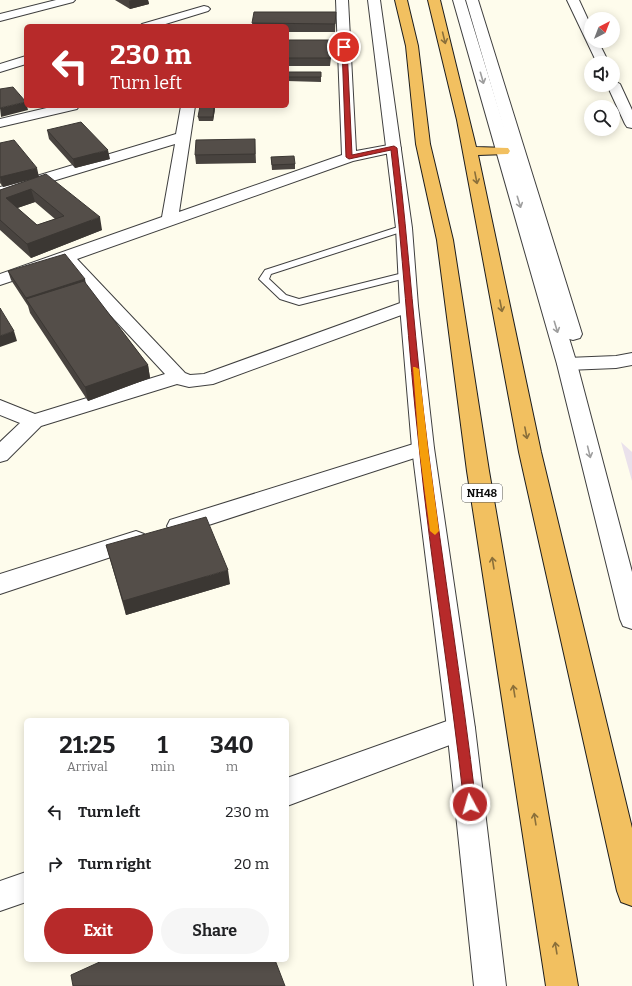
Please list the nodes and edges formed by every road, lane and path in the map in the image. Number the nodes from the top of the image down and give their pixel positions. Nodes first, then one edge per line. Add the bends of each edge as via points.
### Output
1 (69, 0) edge
2 (342, 0) edge
3 (374, 0) edge
4 (401, 0) edge
5 (434, 0) edge
6 (459, 0) edge
7 (472, 0) edge
8 (573, 0) edge
9 (204, 10) edge
10 (0, 18) edge
11 (584, 23) edge
12 (153, 24) edge
13 (24, 61) edge
14 (0, 68) edge
15 (617, 92) edge
16 (64, 108) edge
17 (188, 108) edge
18 (0, 123) edge
19 (632, 124) edge
20 (184, 137) junction
21 (394, 148) junction
22 (470, 151) junction
23 (504, 151) junction
24 (349, 157) junction
25 (0, 192) edge
26 (170, 219) junction
27 (404, 228) junction
28 (65, 256) junction
29 (407, 275) junction
30 (0, 280) edge
31 (409, 306) junction
32 (573, 334) dead end
33 (632, 358) edge
34 (567, 364) junction
35 (178, 377) junction
36 (0, 406) edge
37 (34, 421) junction
38 (423, 448) junction
39 (0, 455) edge
40 (0, 584) edge
41 (632, 619) edge
42 (461, 728) junction
43 (289, 791) edge
44 (24, 888) edge
45 (632, 891) edge
46 (0, 896) edge
47 (490, 986) edge
48 (562, 986) edge

1 - 10 street
2 - 24 street
3 - 21 street
48 -> 4 highway, NH48 via 478,471 445,240 423,144 412,46
5 -> 22 highway
6 -> 23 street
7 - 32 street
8 - 11 street
9 - 12 street
13 - 14 street
15 - 19 street
16 - 18 street
17 - 20 street
20 - 25 street
20 - 26 street
21 - 24 street
21 - 27 street
22 - 23 highway
22 -> 45 highway via 530,452
23 -> 34 street
24 - 26 street
26 - 28 street
27 - 29 street
27 - 29 lane via 268,272 264,279 281,298 299,302
28 - 30 street
28 - 35 street
29 - 31 street
31 - 35 street via 206,380 188,381
31 - 38 street
33 - 34 street via 616,362
34 -> 41 street
35 - 37 street
36 - 37 street
37 - 39 street
38 - 40 street
38 - 42 street
42 - 43 street
42 - 47 street
44 - 46 street

